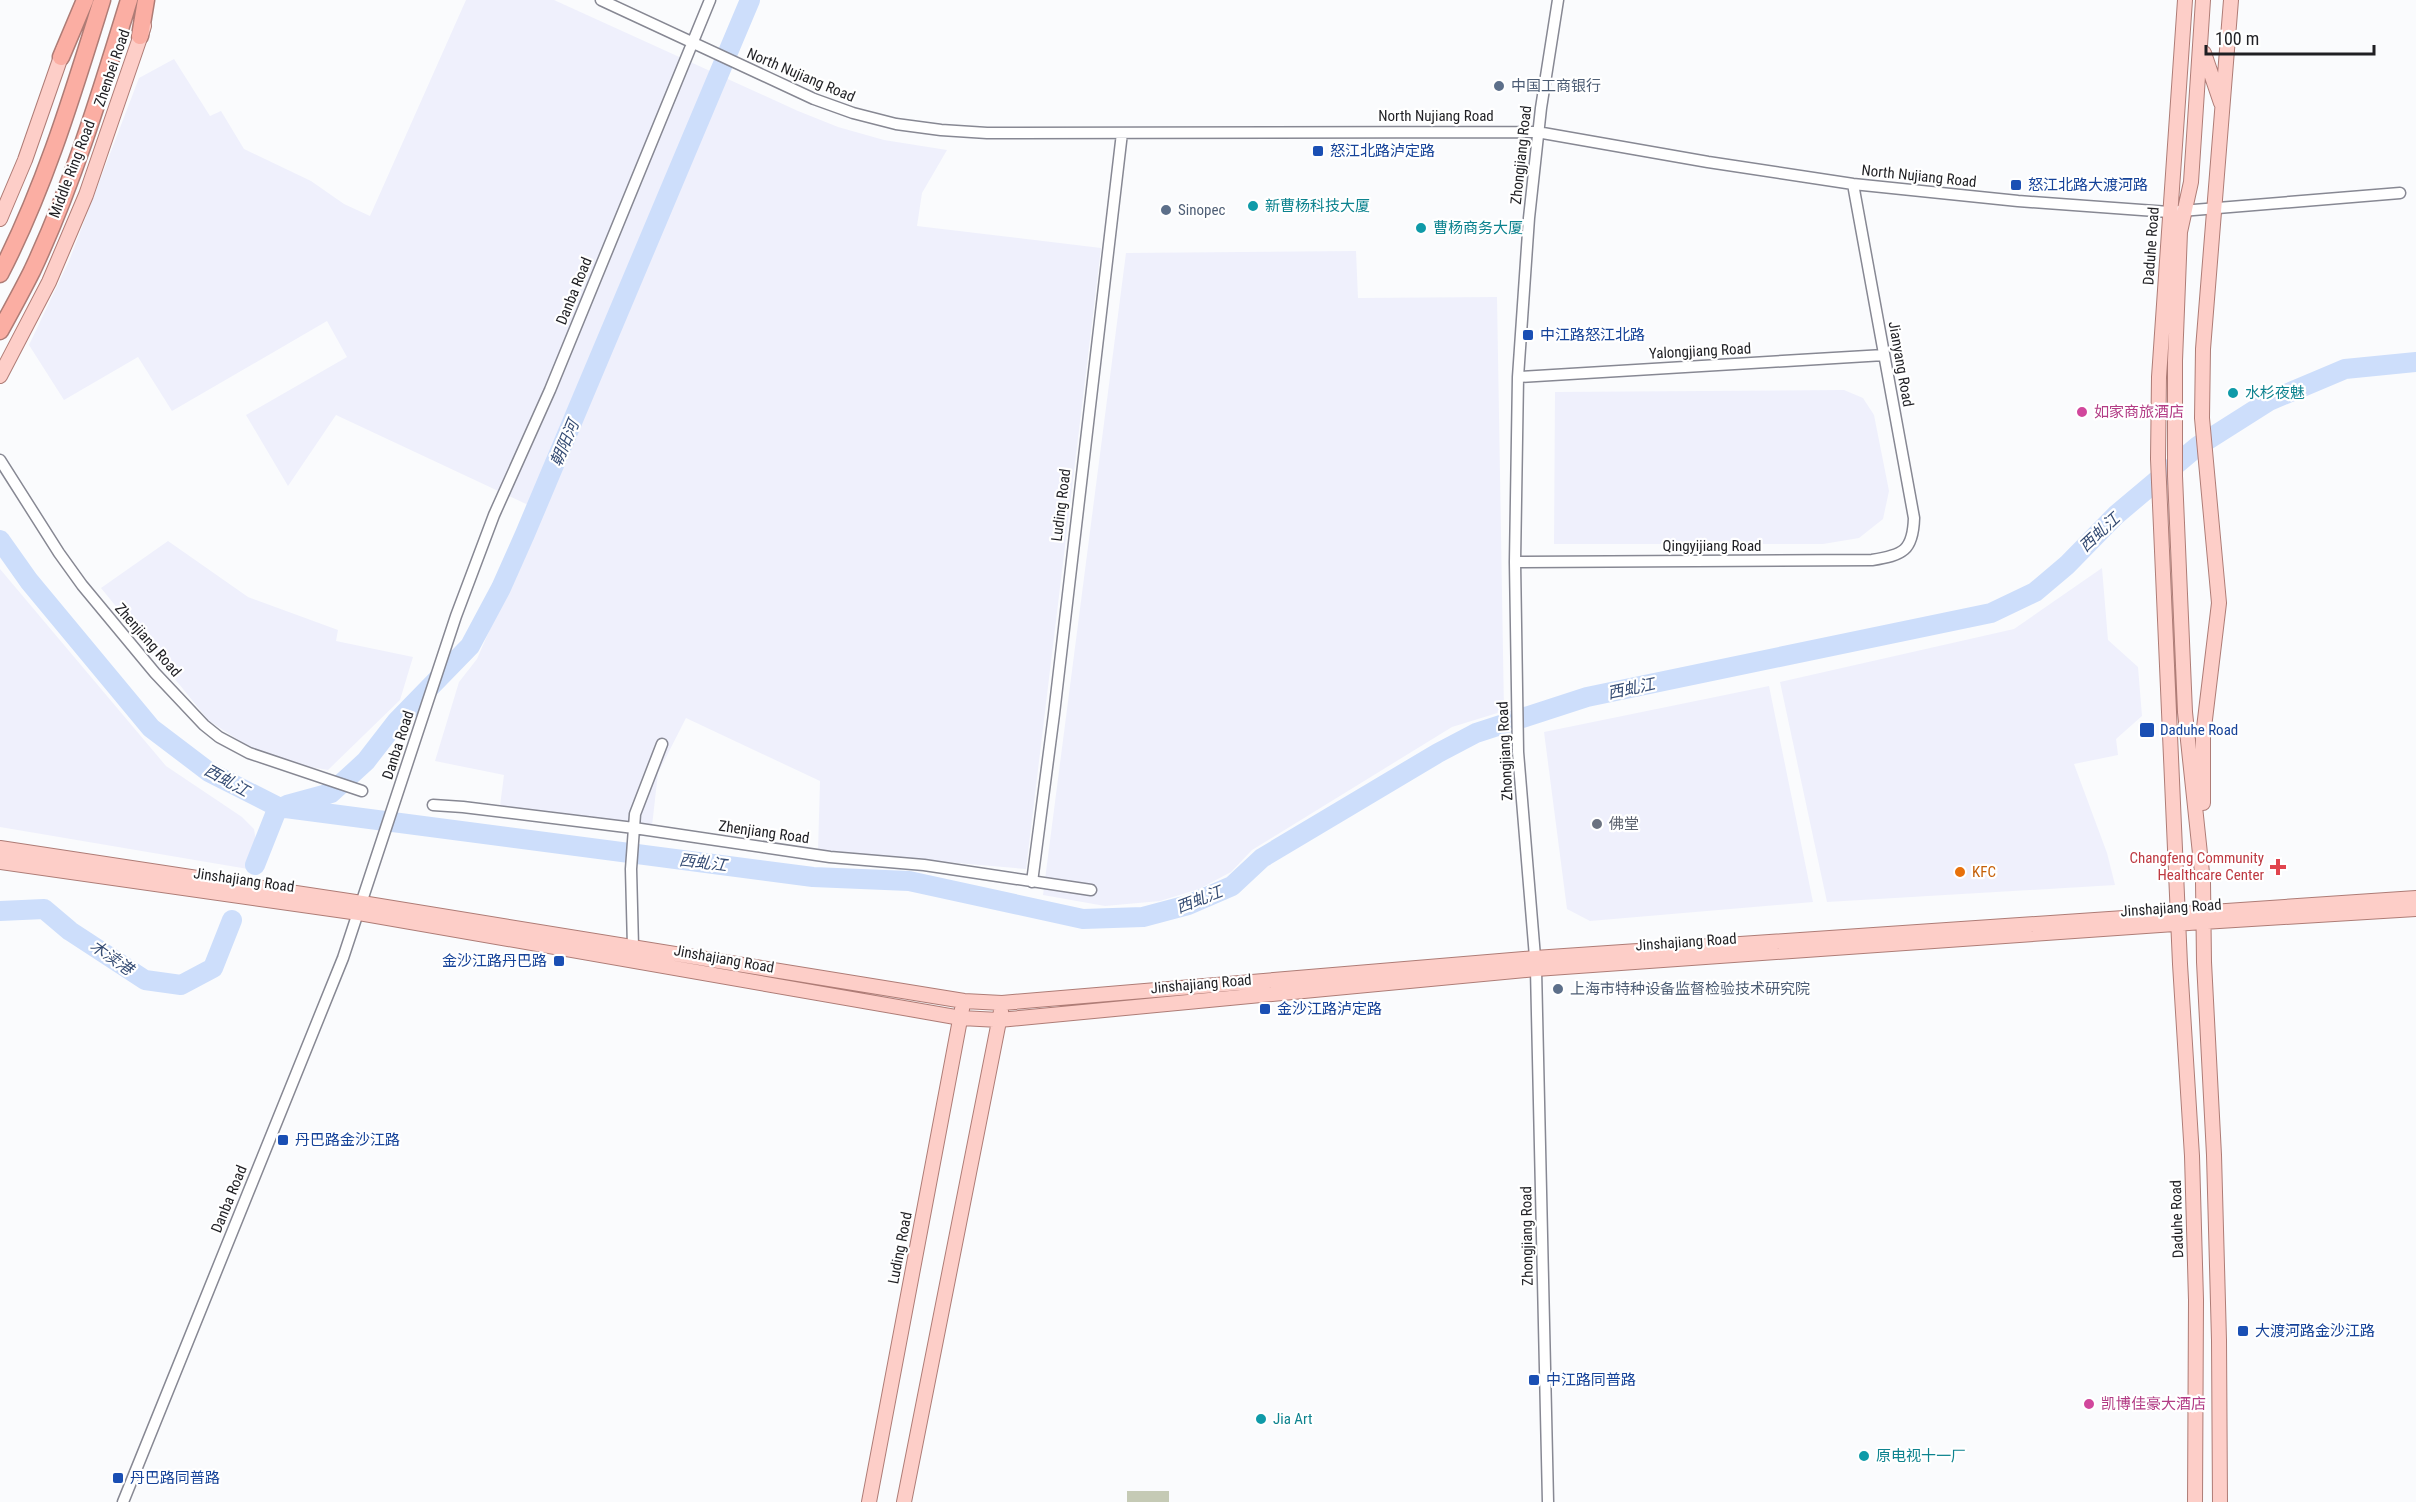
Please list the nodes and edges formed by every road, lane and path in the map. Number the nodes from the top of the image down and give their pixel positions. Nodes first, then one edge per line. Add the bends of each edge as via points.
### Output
1 (78, 0) edge
2 (85, 0) edge
3 (102, 0) edge
4 (129, 0) edge
5 (146, 0) edge
6 (153, 0) edge
7 (601, 0) edge
8 (710, 0) edge
9 (1558, 0) edge
10 (2185, 0) edge
11 (2204, 0) edge
12 (2231, 0) edge
13 (140, 36) junction
14 (693, 42) junction
15 (2201, 45) junction
16 (61, 57) junction
17 (2222, 108) junction
18 (1122, 132) junction
19 (1538, 132) junction
20 (1853, 184) junction
21 (2400, 194) dead end
22 (2214, 210) junction
23 (2184, 211) junction
24 (2169, 212) junction
25 (0, 219) edge
26 (0, 274) edge
27 (0, 331) edge
28 (1884, 355) junction
29 (0, 376) edge
30 (1518, 376) junction
31 (0, 460) edge
32 (1907, 549) joint
33 (1515, 562) junction
34 (662, 744) dead end
35 (362, 791) dead end
36 (433, 805) dead end
37 (2198, 825) junction
38 (634, 831) junction
39 (0, 848) edge
40 (0, 862) edge
41 (1032, 882) junction
42 (1091, 890) dead end
43 (2416, 898) edge
44 (360, 908) junction
45 (2416, 909) edge
46 (2203, 916) junction
47 (2178, 918) junction
48 (633, 947) junction
49 (1535, 964) junction
50 (964, 1001) junction
51 (1002, 1003) junction
52 (961, 1018) junction
53 (999, 1020) junction
54 (123, 1502) edge
55 (869, 1502) edge
56 (904, 1502) edge
57 (1548, 1502) edge
58 (2195, 1502) edge
59 (2220, 1502) edge

1 - 16 main road
2 - 16 highway
3 - 26 highway, Middle Ring Road via 45,173
4 - 27 highway, Middle Ring Road via 67,186 32,270
5 - 13 highway
6 - 13 main road, Zhenbei Road
7 - 14 street, North Nujiang Road
8 - 14 street, Danba Road
9 - 19 street, Zhongjiang Road
10 - 24 main road, Daduhe Road
11 - 15 main road, Daduhe Road
12 - 17 main road, Daduhe Road
13 - 29 main road, Zhenbei Road via 81,206 49,282
14 - 18 street, North Nujiang Road via 814,99 896,124 987,133
14 - 44 street, Danba Road via 550,390 494,515 456,616
15 - 17 main road
15 - 23 main road, Daduhe Road via 2190,182
16 - 25 main road
17 - 22 main road, Daduhe Road
18 - 19 street, North Nujiang Road
18 - 41 street, Luding Road
19 - 20 street, North Nujiang Road
19 - 30 street, Zhongjiang Road
20 - 24 street, North Nujiang Road
20 - 28 street, Jianyang Road
21 - 22 street, North Nujiang Road
22 - 23 street, North Nujiang Road
22 - 37 main road, Daduhe Road via 2202,418 2219,603 2204,725 2203,803
23 - 24 street, North Nujiang Road
23 - 37 main road, Daduhe Road via 2175,361 2175,476 2185,712
24 - 47 main road, Daduhe Road via 2159,377 2158,491
28 - 30 street, Yalongjiang Road
28 - 32 street, Jianyang Road via 1914,518 1914,535
30 - 33 street, Zhongjiang Road
31 - 35 street, Zhenjiang Road via 82,585 204,725 249,753
32 - 33 street, Qingyijiang Road via 1893,557 1872,560
33 - 49 street, Zhongjiang Road via 1518,752
34 - 38 street via 634,814
36 - 38 street, Zhenjiang Road
37 - 46 main road, Daduhe Road
38 - 41 street, Zhenjiang Road via 830,857 924,865
38 - 48 street
39 - 44 main road, Jinshajiang Road
40 - 44 main road, Jinshajiang Road
41 - 42 street, Zhenjiang Road
43 - 46 main road, Jinshajiang Road
44 - 48 main road, Jinshajiang Road
44 - 52 main road, Jinshajiang Road
44 - 54 street, Danba Road via 331,989
45 - 46 main road, Jinshajiang Road
46 - 47 main road, Jinshajiang Road
46 - 59 main road, Daduhe Road via 2214,1155
47 - 49 main road, Jinshajiang Road
47 - 58 main road, Daduhe Road via 2193,1180
48 - 50 main road, Jinshajiang Road
49 - 51 main road, Jinshajiang Road
49 - 53 main road, Jinshajiang Road
49 - 57 street, Zhongjiang Road
50 - 51 main road, Jinshajiang Road
50 - 52 main road, Luding Road
51 - 53 main road
52 - 53 main road, Jinshajiang Road
52 - 55 main road, Luding Road
53 - 56 main road

